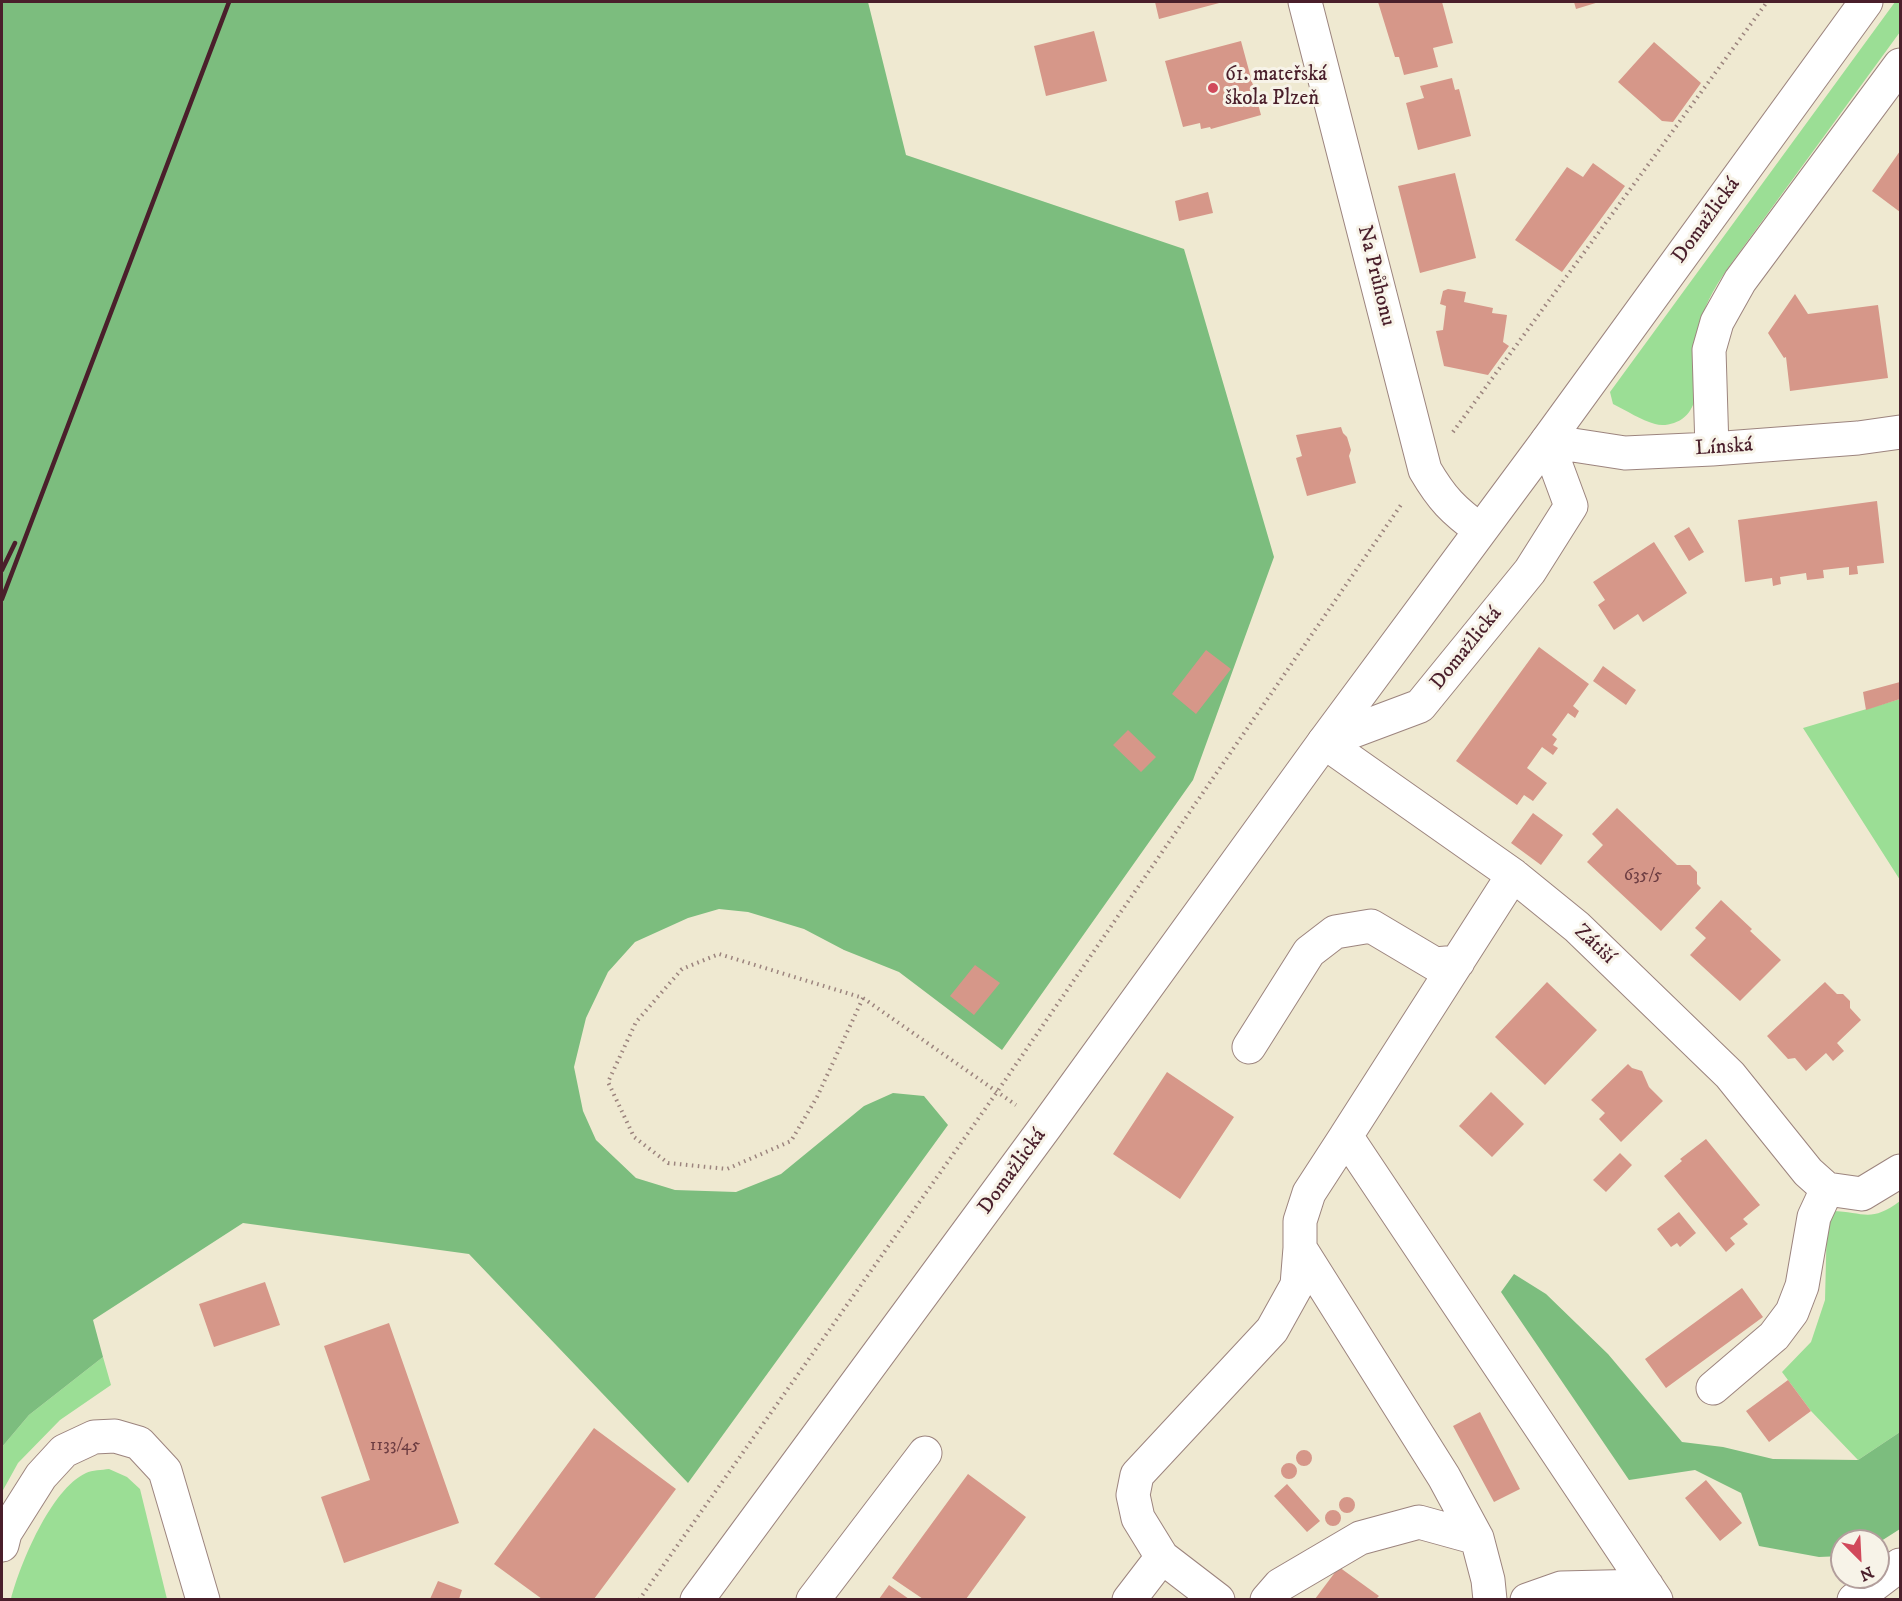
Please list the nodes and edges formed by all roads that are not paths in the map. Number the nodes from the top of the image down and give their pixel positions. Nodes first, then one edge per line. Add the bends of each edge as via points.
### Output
1 (1305, 2) edge
2 (1866, 2) edge
3 (1900, 65) edge
4 (1900, 432) edge
5 (1547, 441) junction
6 (1712, 449) junction
7 (1480, 530) junction
8 (1324, 742) junction
9 (1513, 875) junction
10 (1458, 962) junction
11 (1249, 1047) dead end
12 (1346, 1136) junction
13 (1900, 1171) edge
14 (1827, 1190) junction
15 (1300, 1248) junction
16 (1713, 1388) dead end
17 (925, 1453) dead end
18 (1477, 1538) junction
19 (2, 1545) edge
20 (1162, 1557) junction
21 (1900, 1566) edge
22 (1647, 1595) edge
23 (203, 1599) edge
24 (697, 1599) edge
25 (813, 1599) edge
26 (1129, 1599) edge
27 (1218, 1599) edge
28 (1268, 1599) edge
29 (1490, 1599) edge
30 (1527, 1599) edge
31 (1854, 1599) edge

1 - 7 street, Na Průhonu via 1425,470 1455,512
2 - 5 street, Domažlická
3 - 6 street via 1740,281 1717,322 1709,350
4 - 6 street, Línská
5 - 6 street, Línská via 1625,453
5 - 7 street, Domažlická
5 - 8 street, Domažlická via 1571,506 1530,571 1420,706
7 - 8 street, Domažlická
8 - 9 street, Zátiší
8 - 24 street, Domažlická via 1047,1126
9 - 10 street
9 - 14 street, Zátiší via 1577,927 1730,1075
10 - 11 street via 1435,964 1371,926 1335,932 1310,952
10 - 12 street
12 - 15 street via 1309,1193 1300,1221
12 - 22 street
13 - 14 street via 1862,1194
14 - 16 street via 1814,1217 1802,1286 1792,1312 1774,1336
15 - 18 street via 1444,1477
15 - 20 street via 1297,1285 1272,1330 1137,1475 1133,1495 1138,1518
17 - 25 street
18 - 28 street via 1419,1522 1360,1538 1280,1585
18 - 29 street
19 - 23 street via 4,1533 41,1476 64,1451 94,1437 115,1436 139,1443 165,1471
20 - 26 street
20 - 27 street
21 - 31 street
22 - 30 street via 1561,1588

